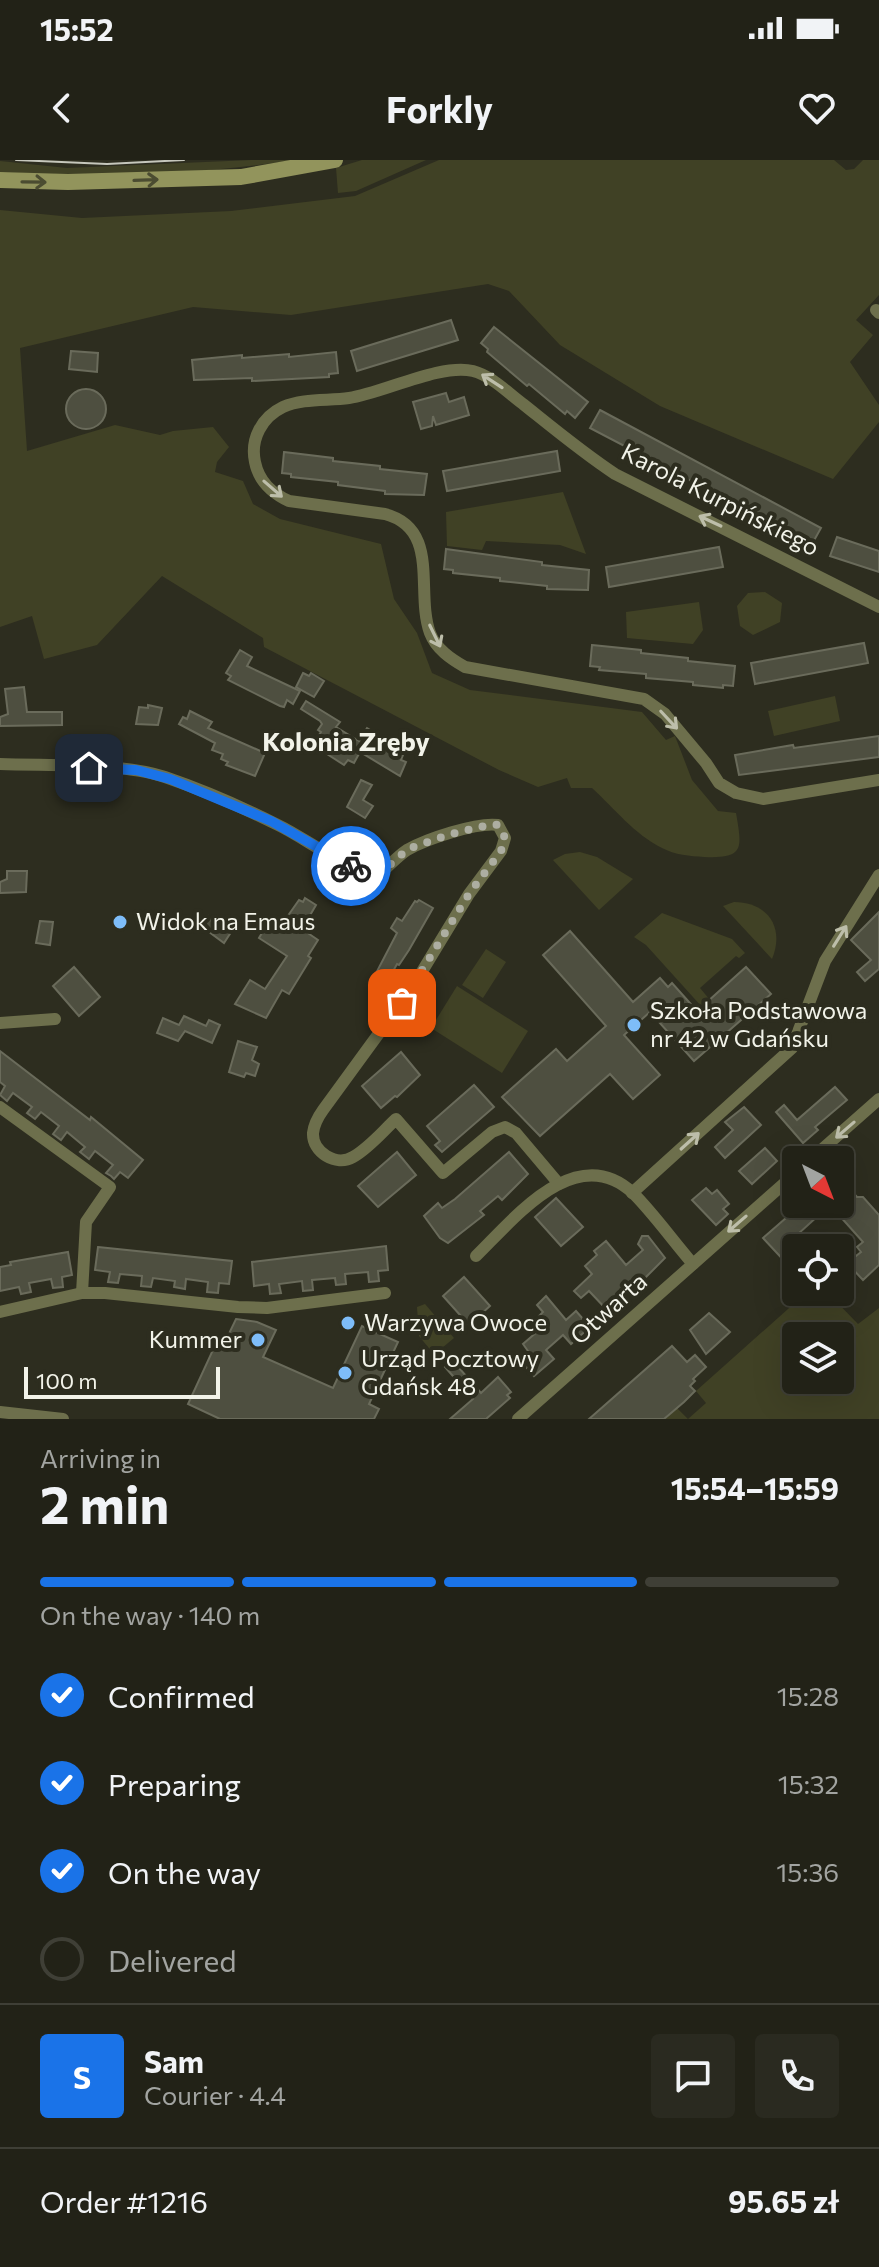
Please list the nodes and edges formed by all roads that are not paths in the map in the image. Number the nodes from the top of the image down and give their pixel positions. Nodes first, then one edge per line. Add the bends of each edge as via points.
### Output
1 (335, 160) edge
2 (0, 180) edge
3 (879, 607) edge
4 (0, 764) edge
5 (879, 780) edge
6 (879, 875) edge
7 (55, 1019) dead end
8 (0, 1023) edge
9 (879, 1099) edge
10 (0, 1107) edge
11 (826, 1146) edge
12 (559, 1184) junction
13 (782, 1185) edge
14 (632, 1193) junction
15 (476, 1256) dead end
16 (693, 1264) junction
17 (82, 1293) junction
18 (385, 1293) dead end
19 (0, 1312) edge
20 (0, 1412) edge
21 (63, 1419) edge
22 (518, 1419) edge

2 -> 1 main road via 241,177
3 -> 5 street, Karola Kurpińskiego via 615,474 471,370 435,374 365,395 282,407 255,437 255,466 275,494 289,501 385,514 412,528 419,542 430,632 450,658 465,667 644,699 665,714 719,783 747,797 763,799
4 - 12 street via 160,776 271,821 367,871 383,871 408,849 426,842 498,825 505,838 501,851 391,1019 323,1110 313,1138 324,1155 352,1159 396,1119 443,1173 505,1127
14 -> 6 street via 792,1048 825,961
7 - 8 street
9 -> 11 street
10 - 17 street via 110,1187 86,1222
12 - 14 street via 597,1175
12 - 15 street
13 -> 16 street, Otwarta
14 - 16 street
16 - 22 street, Otwarta
17 - 18 street via 267,1308
17 - 19 street
20 - 21 street

